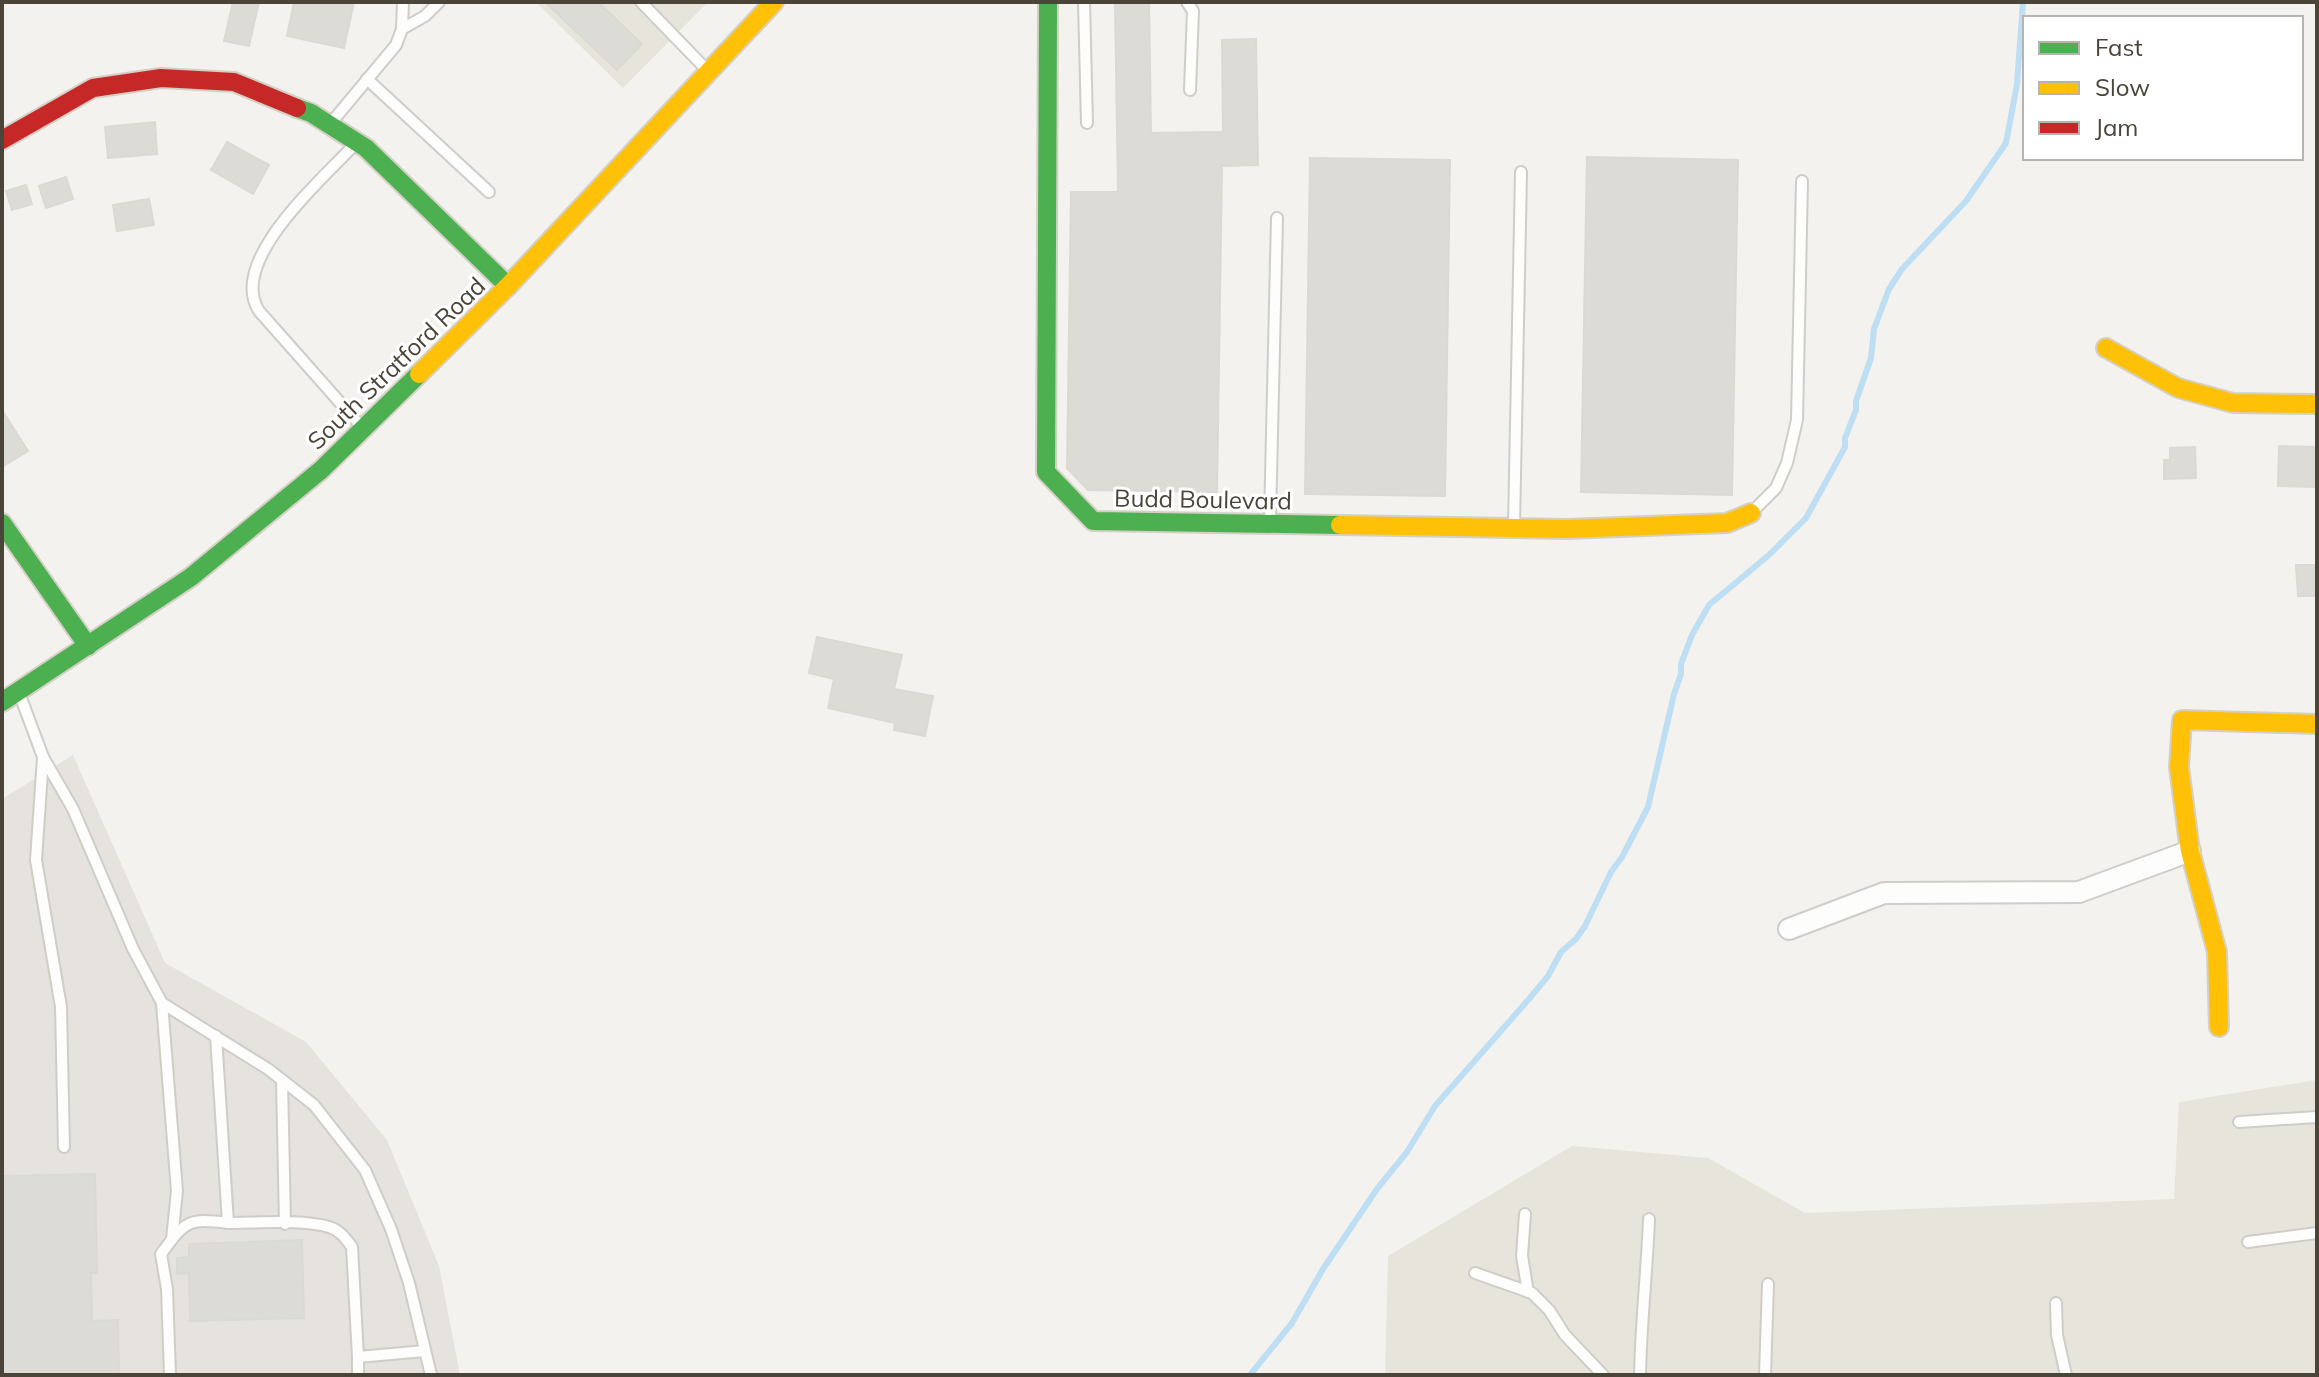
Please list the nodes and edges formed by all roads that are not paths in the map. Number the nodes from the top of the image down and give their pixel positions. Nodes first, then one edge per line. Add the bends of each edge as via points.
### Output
1 (403, 2) edge
2 (439, 2) edge
3 (641, 2) edge
4 (774, 2) edge
5 (1048, 2) edge
6 (1084, 2) edge
7 (1187, 2) edge
8 (402, 29) junction
9 (709, 72) junction
10 (367, 79) junction
11 (1190, 90) dead end
12 (1087, 123) dead end
13 (330, 125) junction
14 (2, 140) edge
15 (357, 142) junction
16 (1521, 172) dead end
17 (1802, 181) dead end
18 (489, 192) dead end
19 (1277, 218) dead end
20 (508, 286) junction
21 (2106, 348) dead end
22 (2317, 404) edge
23 (363, 428) junction
24 (1751, 513) joint
25 (2, 523) edge
26 (1270, 524) junction
27 (1514, 528) junction
28 (88, 646) junction
29 (19, 692) junction
30 (2, 702) edge
31 (2317, 724) edge
32 (43, 757) junction
33 (2190, 851) junction
34 (1789, 929) dead end
35 (162, 1003) junction
36 (2219, 1027) dead end
37 (216, 1036) junction
38 (282, 1080) junction
39 (2317, 1117) edge
40 (2239, 1122) dead end
41 (64, 1147) dead end
42 (1525, 1214) dead end
43 (1649, 1219) dead end
44 (228, 1223) junction
45 (285, 1224) junction
46 (2317, 1233) edge
47 (172, 1239) junction
48 (2248, 1242) dead end
49 (1475, 1273) dead end
50 (1768, 1284) dead end
51 (1528, 1292) junction
52 (2056, 1303) dead end
53 (425, 1351) junction
54 (358, 1357) junction
55 (170, 1375) edge
56 (358, 1375) edge
57 (431, 1375) edge
58 (1603, 1375) edge
59 (1640, 1375) edge
60 (1765, 1375) edge
61 (2066, 1375) edge

1 - 8 lane
2 - 8 lane
3 - 9 lane
4 - 9 street, South Stratford Road
5 - 26 street, Budd Boulevard via 1046,472 1093,521
6 - 12 lane
7 - 11 lane via 1193,11
8 - 10 lane via 396,45
9 - 20 street, South Stratford Road
10 - 13 lane
10 - 18 lane
13 - 14 street via 234,82 161,78 93,88
13 - 15 street
15 - 20 street
15 - 23 lane via 270,237 256,267 251,299
16 - 27 lane
17 - 24 lane via 1797,420 1776,488
19 - 26 lane
20 - 23 street, South Stratford Road
21 - 22 street via 2178,388 2233,403
23 - 28 street, South Stratford Road via 321,470 191,577
24 - 27 street, Budd Boulevard via 1727,523
25 - 28 street
26 - 27 street, Budd Boulevard
28 - 29 street, South Stratford Road
29 - 30 street, South Stratford Road
29 - 32 lane
31 - 33 street via 2182,720 2179,767
32 - 35 lane via 73,809
32 - 41 lane via 36,860 61,1007
33 - 34 street via 2079,892 1884,893
33 - 36 street via 2217,952
35 - 37 lane
35 - 47 lane via 177,1191
37 - 38 lane
37 - 44 lane
38 - 45 lane
38 - 53 lane via 314,1105 365,1170 409,1283
39 - 40 lane
42 - 51 lane via 1522,1256
43 - 59 lane
44 - 45 lane
44 - 47 lane via 188,1223
45 - 54 lane via 331,1227 352,1247
46 - 48 lane
47 - 55 lane via 161,1254
49 - 51 lane
50 - 60 lane
51 - 58 lane via 1540,1299
52 - 61 lane
53 - 54 lane
53 - 57 lane
54 - 56 lane

